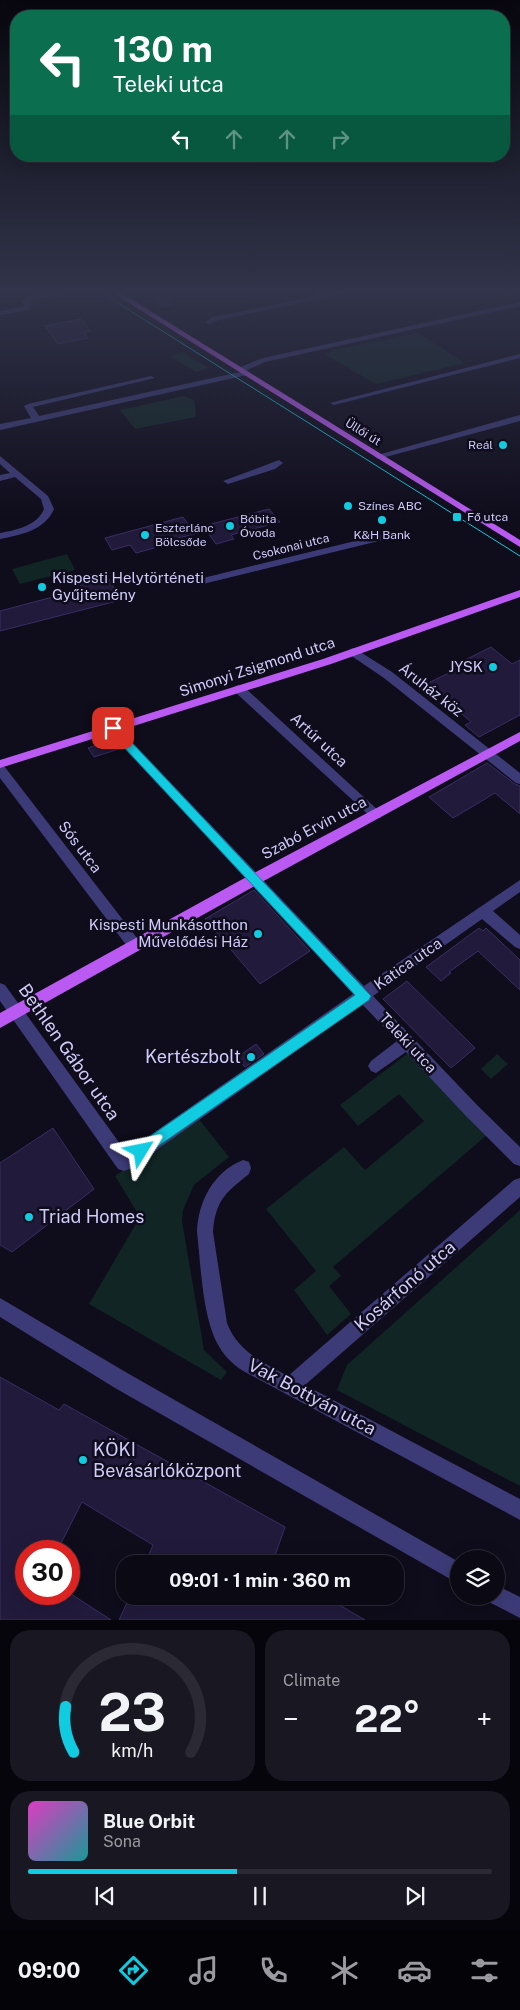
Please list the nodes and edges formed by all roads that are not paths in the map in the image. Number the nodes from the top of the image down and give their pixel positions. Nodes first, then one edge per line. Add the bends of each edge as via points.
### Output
1 (239, 369) edge
2 (249, 369) edge
3 (470, 369) edge
4 (244, 372) junction
5 (151, 378) dead end
6 (334, 403) dead end
7 (520, 418) edge
8 (37, 420) junction
9 (0, 428) edge
10 (378, 456) junction
11 (0, 459) edge
12 (279, 463) dead end
13 (16, 474) junction
14 (0, 478) edge
15 (228, 481) dead end
16 (0, 536) edge
17 (384, 537) dead end
18 (520, 544) edge
19 (203, 581) dead end
20 (520, 593) edge
21 (354, 652) junction
22 (239, 689) junction
23 (113, 728) junction
24 (520, 736) edge
25 (487, 754) junction
26 (0, 764) edge
27 (0, 769) edge
28 (520, 780) edge
29 (376, 815) junction
30 (255, 879) junction
31 (520, 884) edge
32 (483, 911) junction
33 (520, 944) edge
34 (135, 946) junction
35 (0, 989) edge
36 (364, 996) junction
37 (16, 1012) junction
38 (0, 1021) edge
39 (408, 1042) junction
40 (376, 1066) dead end
41 (520, 1158) edge
42 (124, 1163) joint
43 (243, 1168) dead end
44 (520, 1186) edge
45 (0, 1307) edge
46 (290, 1386) junction
47 (520, 1510) edge
48 (450, 1569) edge
49 (505, 1600) edge
50 (520, 1608) edge

1 - 4 main road, Üllői út
2 - 4 street
3 - 6 street
4 - 8 street
4 - 10 main road, Üllői út
5 - 8 street via 28,406
7 - 10 street
8 - 9 street
10 - 18 main road, Üllői út
11 - 13 street
12 - 15 street
13 - 14 street
13 - 16 street via 48,501 49,509 46,516 23,530
17 - 19 street, Csokonai utca
20 - 21 main road, Simonyi Zsigmond utca
21 - 22 main road, Simonyi Zsigmond utca
21 - 25 street, Áruház köz
22 - 23 main road, Simonyi Zsigmond utca
22 - 29 street, Artúr utca
23 - 26 main road, Simonyi Zsigmond utca
23 - 30 street, Teleki utca
24 - 25 main road, Szabó Ervin utca
25 - 28 street, Áruház köz
25 - 29 main road, Szabó Ervin utca
27 - 34 street, Sós utca
29 - 30 main road, Szabó Ervin utca
30 - 34 main road, Szabó Ervin utca
30 - 36 street, Teleki utca
31 - 32 street, Katica utca
32 - 33 street
32 - 36 street, Katica utca
34 - 37 main road, Szabó Ervin utca
35 - 37 street, Bethlen Gábor utca
36 - 39 street, Teleki utca
36 - 42 street, Katica utca
37 - 38 main road, Szabó Ervin utca
37 - 42 street, Bethlen Gábor utca
39 - 40 street
39 - 41 street, Teleki utca
43 - 46 street, Vak Bottyán utca via 212,1195 205,1219 218,1323 225,1341 238,1356
44 - 46 street, Kosárfonó utca
45 - 48 street
46 - 47 street, Vak Bottyán utca
49 - 50 street

